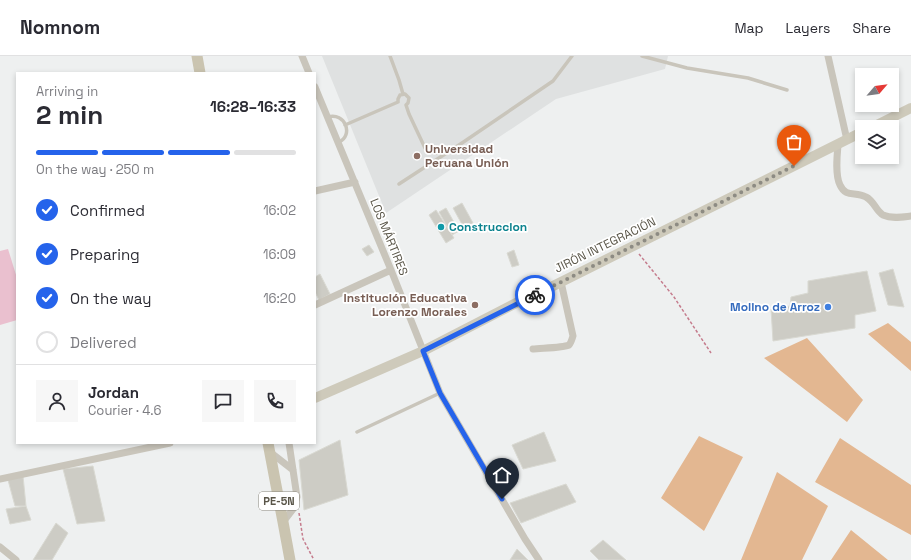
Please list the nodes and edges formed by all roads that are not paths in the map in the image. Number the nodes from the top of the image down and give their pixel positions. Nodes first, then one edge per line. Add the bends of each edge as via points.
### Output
1 (197, 56) edge
2 (302, 56) edge
3 (390, 56) edge
4 (572, 56) edge
5 (642, 56) edge
6 (828, 56) edge
7 (200, 72) edge
8 (309, 72) edge
9 (316, 89) edge
10 (787, 90) dead end
11 (403, 94) junction
12 (398, 102) junction
13 (406, 104) junction
14 (911, 108) edge
15 (328, 117) junction
16 (887, 120) edge
17 (345, 125) junction
18 (855, 136) edge
19 (847, 140) junction
20 (338, 142) junction
21 (838, 145) junction
22 (446, 153) junction
23 (355, 182) junction
24 (400, 184) dead end
25 (316, 191) edge
26 (911, 216) edge
27 (391, 270) junction
28 (561, 282) junction
29 (316, 306) edge
30 (533, 349) dead end
31 (423, 351) junction
32 (440, 393) junction
33 (316, 398) edge
34 (357, 432) dead end
35 (165, 444) edge
36 (289, 444) edge
37 (269, 448) edge
38 (293, 470) junction
39 (0, 478) edge
40 (284, 522) junction
41 (0, 547) edge
42 (16, 560) edge
43 (290, 560) edge
44 (539, 560) edge

1 - 7 main road
2 - 8 street
3 - 11 lane
4 - 22 lane via 552,81
5 - 10 lane via 687,68 748,78
6 - 19 street
9 - 15 street, LOS MÁRTIRES
11 - 12 lane via 398,97
11 - 13 lane via 409,98
12 - 13 lane
12 - 17 lane
13 - 22 lane via 425,148 434,154
14 - 16 street
15 - 17 lane via 338,117
15 - 20 street, LOS MÁRTIRES
17 - 20 lane via 346,136
18 - 19 street, JIRÓN INTEGRACIÓN
19 - 21 street, JIRÓN INTEGRACIÓN
20 - 23 street, LOS MÁRTIRES
21 - 26 street via 838,181 844,191 869,199 883,215 897,218
21 - 28 street, JIRÓN INTEGRACIÓN
22 - 24 lane
23 - 25 street
23 - 27 street, LOS MÁRTIRES
27 - 29 street
27 - 31 street, LOS MÁRTIRES
28 - 30 street via 572,341 564,346
28 - 31 street, JIRÓN INTEGRACIÓN
31 - 32 street, LOS MÁRTIRES
31 - 33 street, JIRÓN INTEGRACIÓN
32 - 34 lane
32 - 44 street, LOS MÁRTIRES
35 - 39 street
36 - 38 street
37 - 38 street
37 - 40 main road, PE-5N
38 - 40 street via 297,497
40 - 43 main road, PE-5N
41 - 42 street

